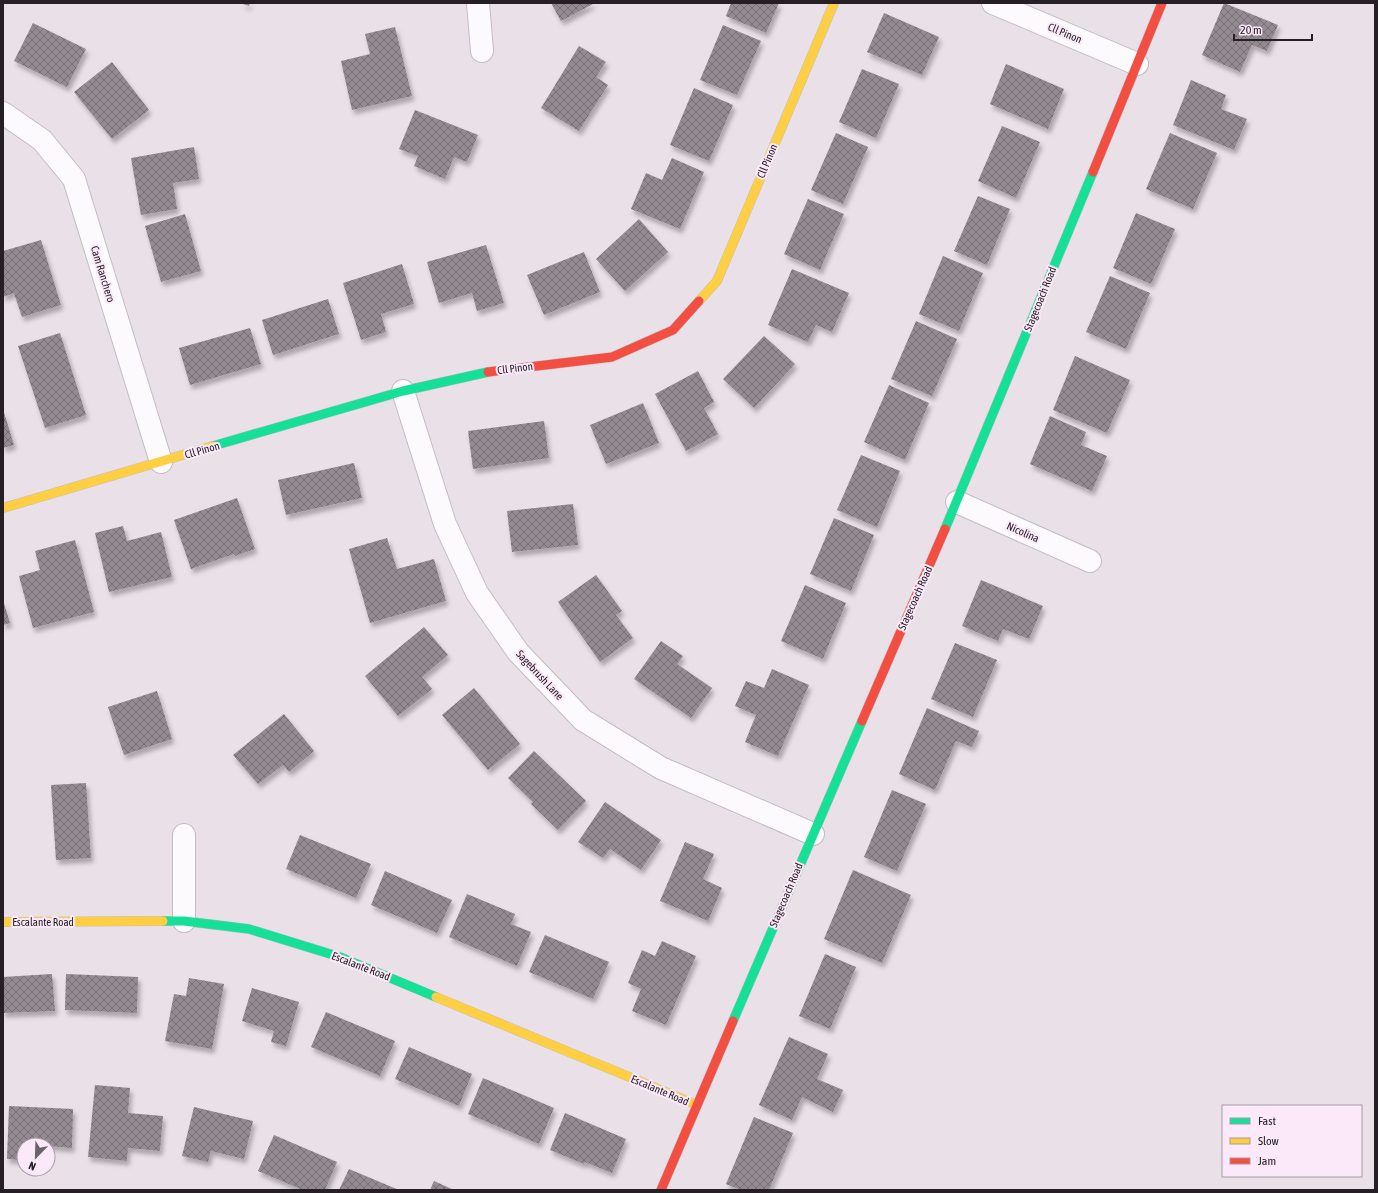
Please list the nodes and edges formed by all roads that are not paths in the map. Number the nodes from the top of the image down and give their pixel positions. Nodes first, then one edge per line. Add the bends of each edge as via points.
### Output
1 (478, 3) edge
2 (834, 3) edge
3 (993, 3) edge
4 (1162, 3) edge
5 (482, 51) dead end
6 (1137, 64) junction
7 (3, 113) edge
8 (403, 391) junction
9 (161, 462) junction
10 (957, 502) junction
11 (3, 508) edge
12 (1090, 561) dead end
13 (813, 834) junction
14 (184, 835) dead end
15 (184, 921) junction
16 (3, 922) edge
17 (697, 1105) junction
18 (661, 1190) edge

1 - 5 street
2 - 8 street, Cll Pinon via 717,281 673,330 612,357 488,372
3 - 6 street, Cll Pinon
4 - 6 street, Stagecoach Road
6 - 10 street, Stagecoach Road
7 - 9 street, Cam Ranchero via 42,140 74,179
8 - 9 street, Cll Pinon
8 - 13 street, Sagebrush Lane via 445,524 477,593 518,652 583,720 661,768
9 - 11 street, Cll Pinon
10 - 12 street, Nicolina
10 - 13 street, Stagecoach Road
13 - 17 street, Stagecoach Road
14 - 15 street
15 - 16 street, Escalante Road
15 - 17 street, Escalante Road via 249,930 340,957
17 - 18 street, Stagecoach Road

